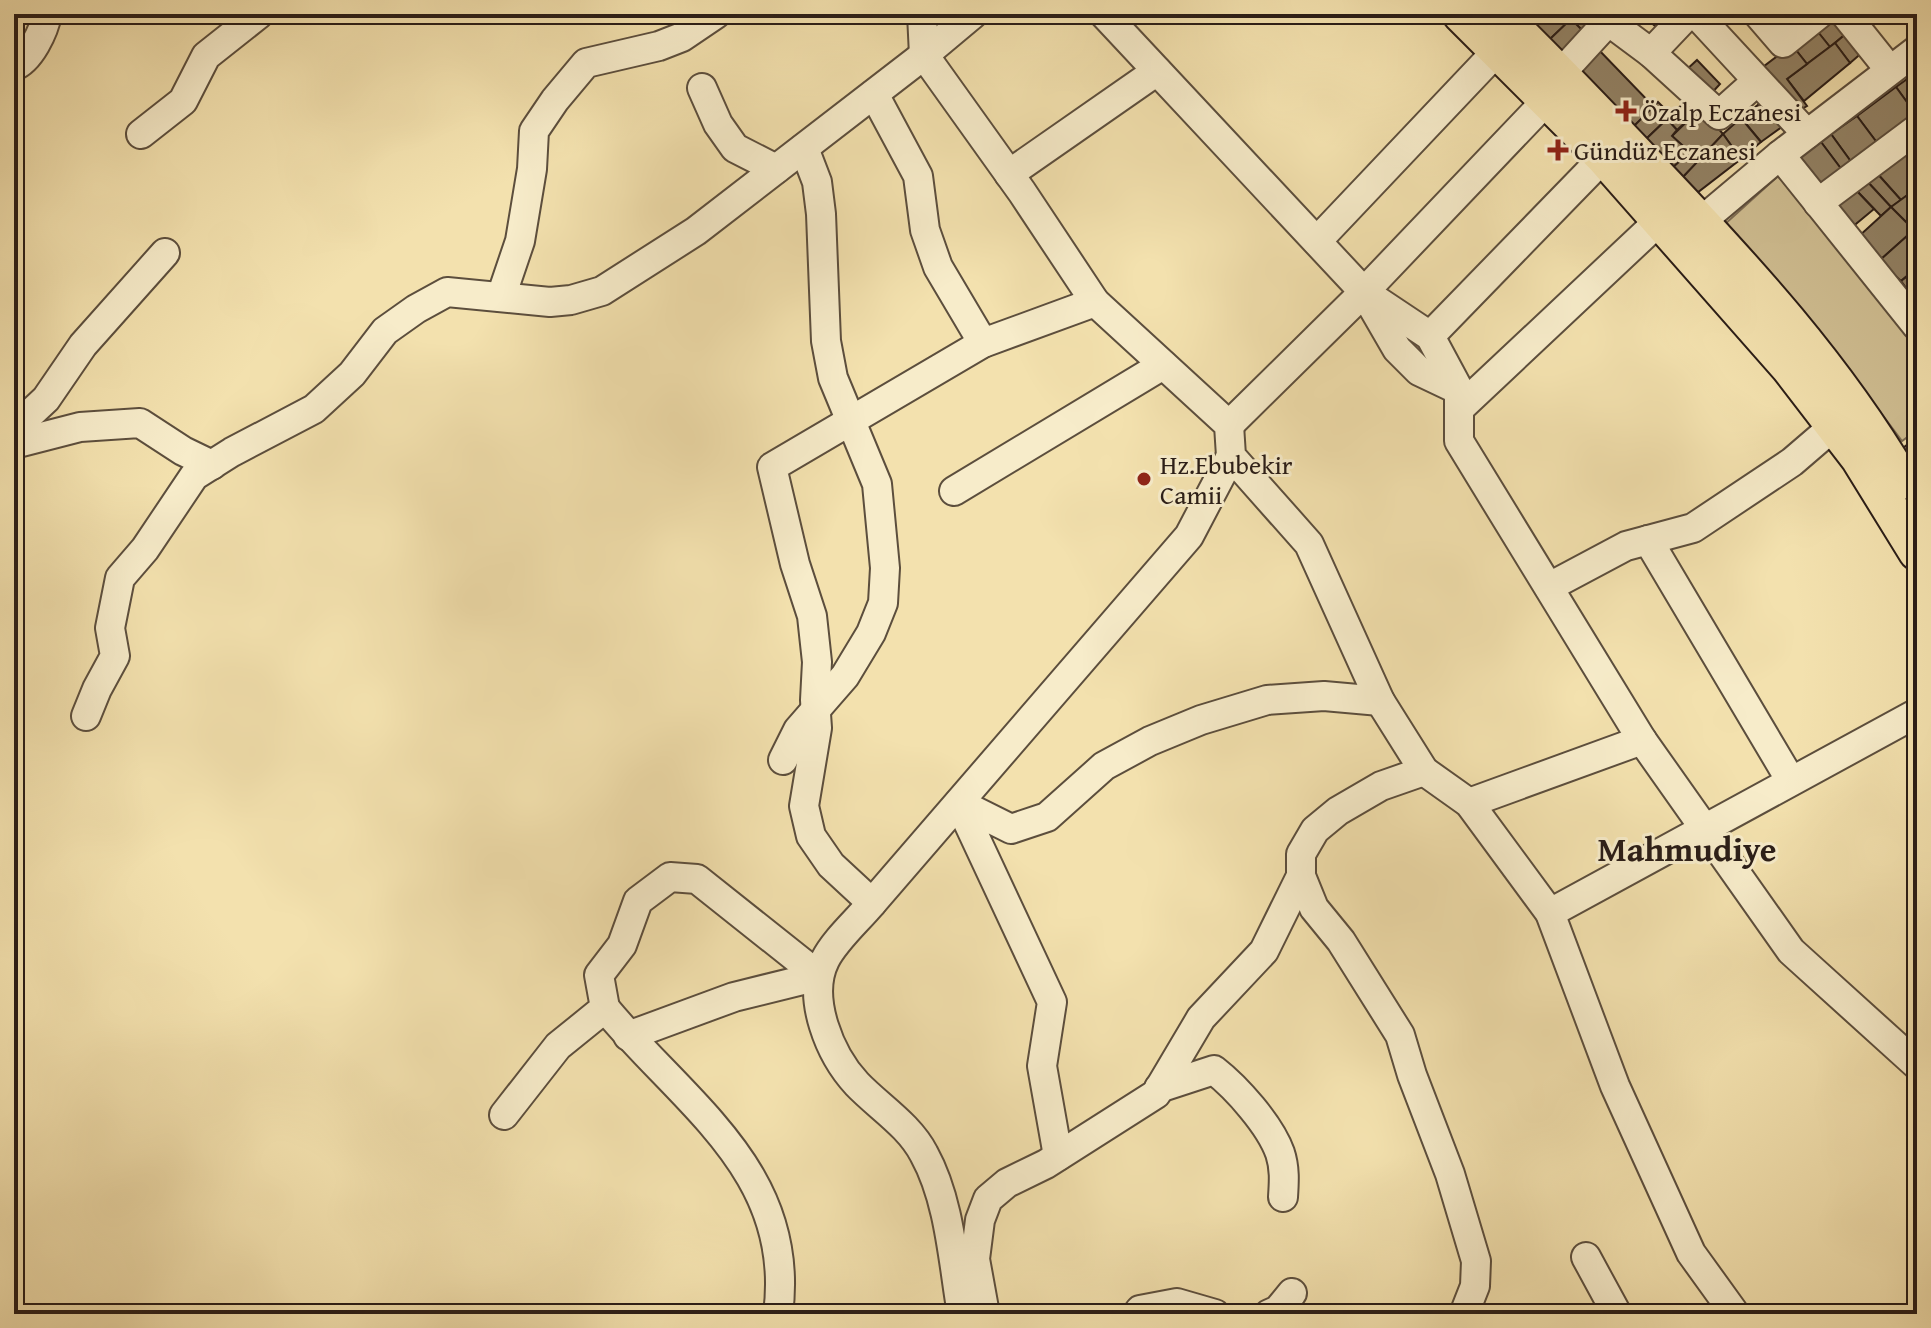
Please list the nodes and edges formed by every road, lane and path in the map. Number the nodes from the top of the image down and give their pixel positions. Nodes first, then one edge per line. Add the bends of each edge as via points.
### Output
1 (47, 14) edge
2 (259, 14) edge
3 (716, 14) edge
4 (922, 14) edge
5 (973, 14) edge
6 (1461, 14) edge
7 (1499, 14) edge
8 (1688, 14) edge
9 (1696, 14) edge
10 (1758, 14) edge
11 (1819, 14) edge
12 (1845, 14) edge
13 (1112, 17) edge
14 (1612, 18) edge
15 (1498, 50) junction
16 (1917, 50) edge
17 (1651, 53) junction
18 (924, 55) junction
19 (14, 66) edge
20 (1889, 69) junction
21 (1157, 71) junction
22 (1757, 81) junction
23 (1555, 86) junction
24 (702, 88) dead end
25 (874, 94) junction
26 (1917, 129) edge
27 (141, 134) dead end
28 (1807, 134) junction
29 (804, 148) junction
30 (1780, 155) junction
31 (1604, 157) junction
32 (776, 169) junction
33 (1009, 174) junction
34 (1818, 203) junction
35 (1679, 228) junction
36 (1317, 241) junction
37 (165, 253) dead end
38 (1364, 292) junction
39 (501, 297) junction
40 (1095, 302) junction
41 (1917, 326) edge
42 (1430, 336) junction
43 (983, 343) junction
44 (1163, 365) junction
45 (1459, 399) junction
46 (1845, 416) junction
47 (850, 421) junction
48 (1229, 425) junction
49 (14, 431) edge
50 (1231, 456) junction
51 (212, 465) junction
52 (954, 491) dead end
53 (1917, 507) edge
54 (1648, 540) junction
55 (1917, 552) edge
56 (1549, 587) junction
57 (1380, 701) junction
58 (815, 712) junction
59 (1917, 713) edge
60 (86, 716) dead end
61 (1642, 740) junction
62 (783, 760) dead end
63 (1424, 771) junction
64 (1791, 781) junction
65 (959, 803) junction
66 (1469, 803) junction
67 (1704, 829) junction
68 (1301, 876) junction
69 (872, 903) junction
70 (1550, 913) junction
71 (819, 976) junction
72 (605, 1008) junction
73 (628, 1036) junction
74 (1911, 1050) edge
75 (1159, 1088) junction
76 (504, 1115) dead end
77 (1058, 1156) junction
78 (1283, 1197) dead end
79 (1586, 1257) dead end
80 (1292, 1293) dead end
81 (778, 1314) edge
82 (962, 1314) edge
83 (985, 1314) edge
84 (1137, 1314) edge
85 (1213, 1314) edge
86 (1269, 1314) edge
87 (1464, 1314) edge
88 (1617, 1314) edge
89 (1735, 1314) edge

1 - 19 street via 23,62
2 - 27 street via 206,56 183,101
3 - 39 street via 670,42 586,63 555,100 534,131 520,241
4 - 18 street
5 - 18 street
6 - 15 main road
7 - 23 main road
8 - 17 street
9 - 22 street
10 - 11 street via 1783,43
12 - 20 street
13 - 21 street
14 - 17 street
14 - 23 street
15 - 23 main road
15 - 36 street
16 - 20 street
17 - 22 street via 1719,115
18 - 25 street
18 - 33 street
20 - 28 street
21 - 33 street
21 - 36 street
22 - 28 street
23 - 31 main road
23 - 35 main road
23 - 38 street
24 - 32 street via 735,148
25 - 29 street
25 - 43 street via 918,176 925,230 938,267
26 - 34 street
28 - 30 street
29 - 32 street
29 - 47 street via 817,182 821,214 826,341
30 - 34 street
30 - 35 street
31 - 35 main road
31 - 42 street
32 - 39 street via 696,231 602,291 550,302
33 - 40 street
34 - 41 street
35 - 45 street
35 - 46 main road via 1789,367
36 - 38 street
37 - 49 street
38 - 42 street
38 - 45 street via 1397,349
38 - 48 street
39 - 51 street via 447,292 416,309 385,331 352,374 314,409
40 - 43 street
40 - 44 street
42 - 45 street
43 - 47 street
44 - 48 street
44 - 52 street
45 - 56 street via 1459,441
46 - 53 main road
46 - 54 street via 1792,462 1693,528
46 - 55 main road via 1859,458
47 - 58 street via 877,484 883,603 845,676
47 - 58 street via 772,467 812,616
48 - 50 street
49 - 51 street via 140,423
50 - 57 street via 1309,544
50 - 65 street via 1189,536
51 - 60 street via 194,476 120,578 110,628 115,656
54 - 56 street via 1626,546
54 - 64 street
56 - 61 street
57 - 63 street
57 - 65 street via 1324,696 1267,700 1201,720 1104,766 1047,817 1011,829
58 - 62 street via 798,730
58 - 69 street via 804,806 811,836 831,865
59 - 64 street
61 - 66 street
61 - 67 street
63 - 66 street
63 - 68 street via 1381,786 1315,830 1301,854
64 - 67 street
65 - 69 street
65 - 77 street via 1052,1002 1042,1066
66 - 70 street
67 - 70 street
67 - 74 street via 1791,951
68 - 75 street via 1264,951 1201,1018
68 - 87 street via 1314,908 1400,1035 1476,1261 1475,1286
69 - 71 street via 827,956
70 - 89 street via 1615,1086 1691,1253
71 - 72 street via 697,879 670,877 638,901 622,945 599,975
71 - 73 street via 734,997
71 - 82 street via 820,1008 833,1049 855,1082 924,1152 946,1223
72 - 73 street
72 - 76 street via 558,1046
73 - 81 street via 735,1150 763,1199 777,1236 782,1288
75 - 77 street
75 - 78 street via 1214,1070 1228,1081 1279,1151
77 - 83 street via 988,1199 975,1259
79 - 88 street
80 - 86 street
84 - 85 street via 1177,1303

